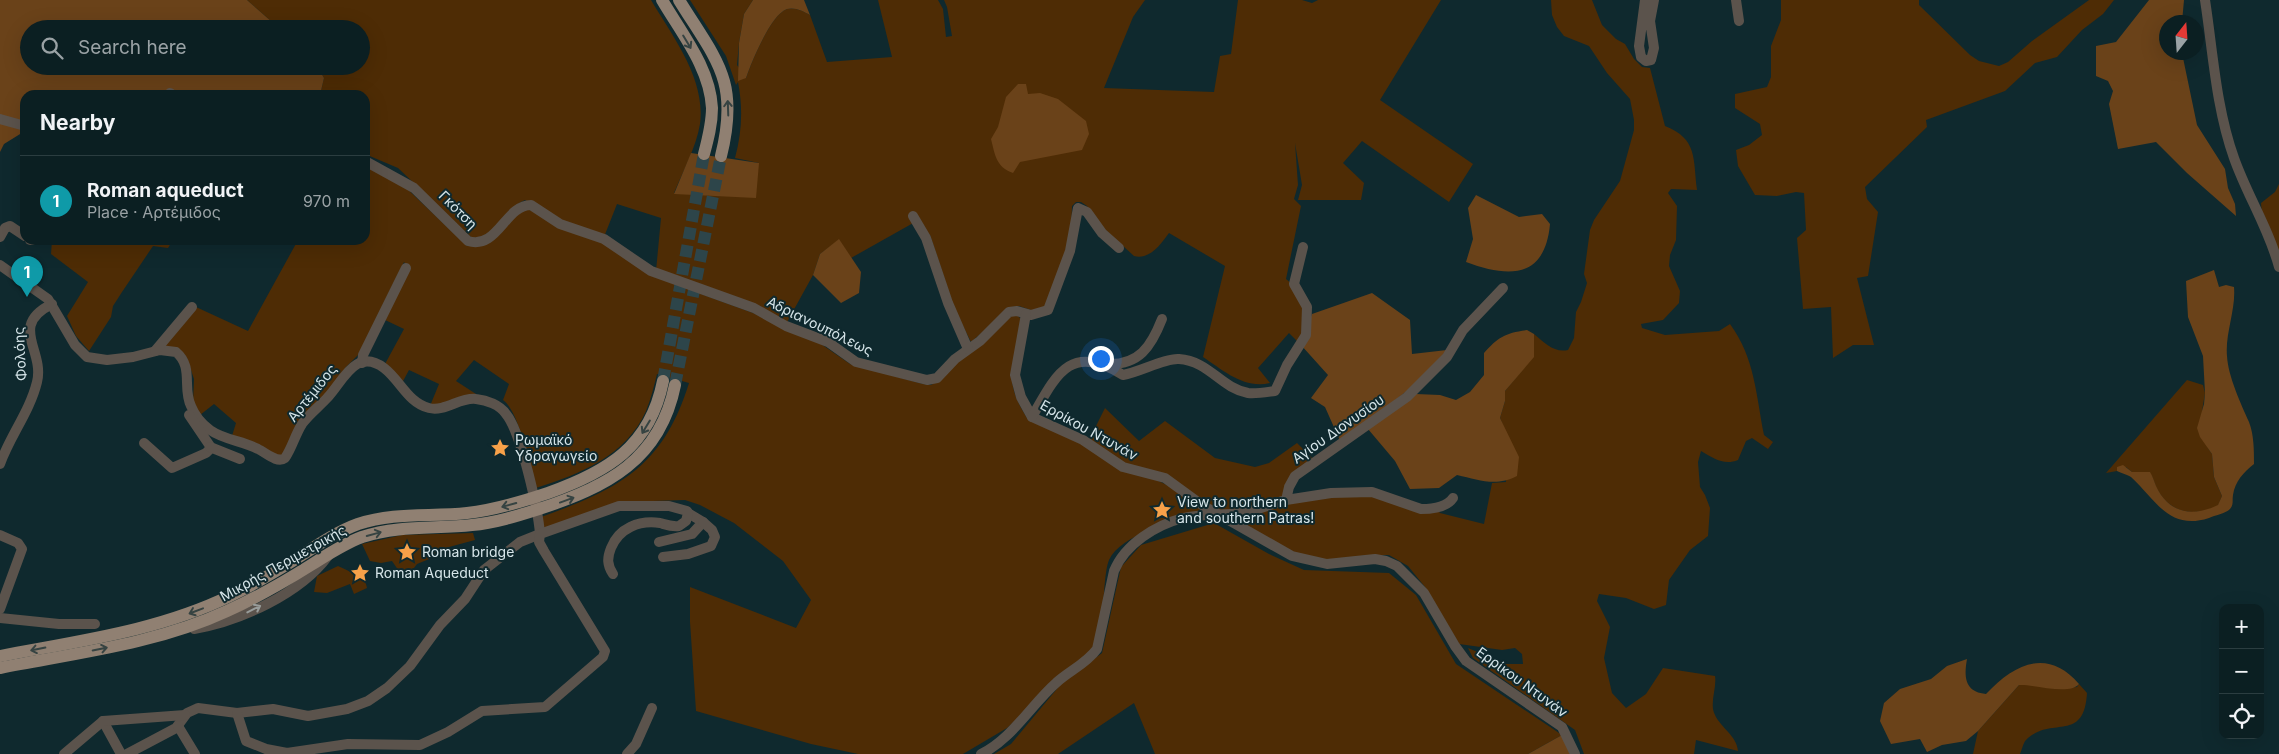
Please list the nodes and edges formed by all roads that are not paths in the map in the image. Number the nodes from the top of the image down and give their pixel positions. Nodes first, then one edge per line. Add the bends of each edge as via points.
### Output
1 (662, 0) edge
2 (679, 0) edge
3 (1645, 0) edge
4 (1654, 0) edge
5 (1736, 0) edge
6 (2205, 0) edge
7 (1739, 21) dead end
8 (0, 119) edge
9 (20, 125) edge
10 (704, 154) tunnel mouth
11 (721, 156) tunnel mouth
12 (370, 164) edge
13 (528, 205) joint
14 (913, 216) dead end
15 (20, 233) edge
16 (0, 236) edge
17 (1303, 247) dead end
18 (1119, 248) dead end
19 (0, 265) edge
20 (2279, 267) edge
21 (406, 268) dead end
22 (1504, 288) dead end
23 (52, 304) junction
24 (192, 307) dead end
25 (1026, 314) junction
26 (1162, 320) dead end
27 (968, 349) junction
28 (155, 351) junction
29 (362, 363) junction
30 (1107, 364) junction
31 (190, 406) junction
32 (1032, 417) junction
33 (144, 443) dead end
34 (210, 447) junction
35 (240, 459) dead end
36 (0, 464) edge
37 (1453, 498) dead end
38 (1286, 500) junction
39 (688, 513) junction
40 (1218, 514) junction
41 (703, 522) junction
42 (539, 530) junction
43 (0, 535) edge
44 (660, 542) dead end
45 (663, 557) dead end
46 (613, 574) dead end
47 (0, 609) edge
48 (0, 618) edge
49 (95, 624) dead end
50 (0, 656) edge
51 (0, 668) edge
52 (652, 708) dead end
53 (237, 713) junction
54 (185, 715) junction
55 (101, 722) junction
56 (178, 726) junction
57 (381, 749) edge
58 (268, 753) edge
59 (64, 754) edge
60 (121, 754) edge
61 (127, 754) edge
62 (195, 754) edge
63 (627, 754) edge
64 (981, 754) edge
65 (1575, 754) edge

1 -> 10 main road via 700,63 708,84 712,108
11 -> 2 main road via 728,114 723,76 707,42
3 - 4 street via 1639,46 1641,58 1646,61 1651,60 1654,48 1650,21
5 - 7 street
6 - 20 street via 2229,142
8 - 9 street
12 - 13 street, Γκότση via 414,188 471,242 489,238 517,210
13 - 27 street, Αδριανουπόλεως via 560,224 604,239 650,271 754,308 786,326 823,339 861,363 932,380
14 - 27 street via 930,246 948,303
15 - 16 street via 10,226
17 - 30 street via 1294,284 1307,307 1306,335 1275,391 1249,393 1231,386 1191,360 1176,359 1123,375
18 - 25 street, Αδριανουπόλεως via 1102,233 1087,212 1078,208 1070,251 1049,308 1043,313
19 - 23 street
21 - 29 street via 384,308
22 - 38 street, Αγίου Διονυσίου via 1463,330 1447,357 1407,397 1295,476
23 - 28 street via 75,345 86,357 106,360 133,358
23 - 36 street, Φολόης via 38,311 32,319 30,334 37,382
24 - 28 street
25 - 27 street, Αδριανουπόλεως via 1009,312
25 - 32 street, Ερρίκου Ντυνάν via 1015,375 1021,397
26 - 30 street via 1149,345 1138,357 1124,363
28 - 31 street via 169,350 182,358 188,374
29 - 31 street, Αρτέμιδος via 348,370 332,393 302,424 282,460 212,431
29 - 42 street via 382,366 414,401 424,407 439,409 475,398 504,411 516,432
30 - 32 street via 1080,361 1069,366 1048,386
31 - 34 street via 188,412
32 - 40 street, Ερρίκου Ντυνάν via 1083,440 1124,467 1165,478
33 - 34 street via 172,468 206,453
34 - 35 street
37 - 38 street via 1450,503 1429,509 1372,492 1331,493
38 - 40 street via 1248,512
39 - 41 street
39 - 42 street via 684,508 673,506 619,506
39 - 46 street via 686,521 679,526 647,523 621,532 608,555 608,566
40 - 64 street via 1184,518 1168,524 1147,534 1130,548 1114,571 1097,649 1090,658 1054,684 1001,740
40 - 65 street, Ερρίκου Ντυνάν via 1300,559 1327,564 1375,559 1397,566 1424,593 1466,661 1562,727
41 - 44 street via 692,534
41 - 45 street via 715,537 711,546 688,554
42 - 53 street via 484,570 410,666 374,697 347,709 308,716 270,709
42 - 57 street via 539,542 605,651 603,657 545,707 485,710 420,745
43 - 47 street via 20,544 22,549
48 - 49 street
51 -> 50 main road, Μικρής Περιμετρικής via 174,632 254,598 356,540 377,533 488,523 586,492 621,472 648,448 666,418 669,383 636,441 608,466 579,481 484,511 400,515 358,524 250,586 187,614 102,637
52 - 63 street via 636,744
53 - 54 street via 202,708
53 - 58 street via 246,742
54 - 55 street
54 - 56 street
55 - 59 street
55 - 60 street
56 - 61 street
56 - 62 street
57 - 58 street via 348,744

